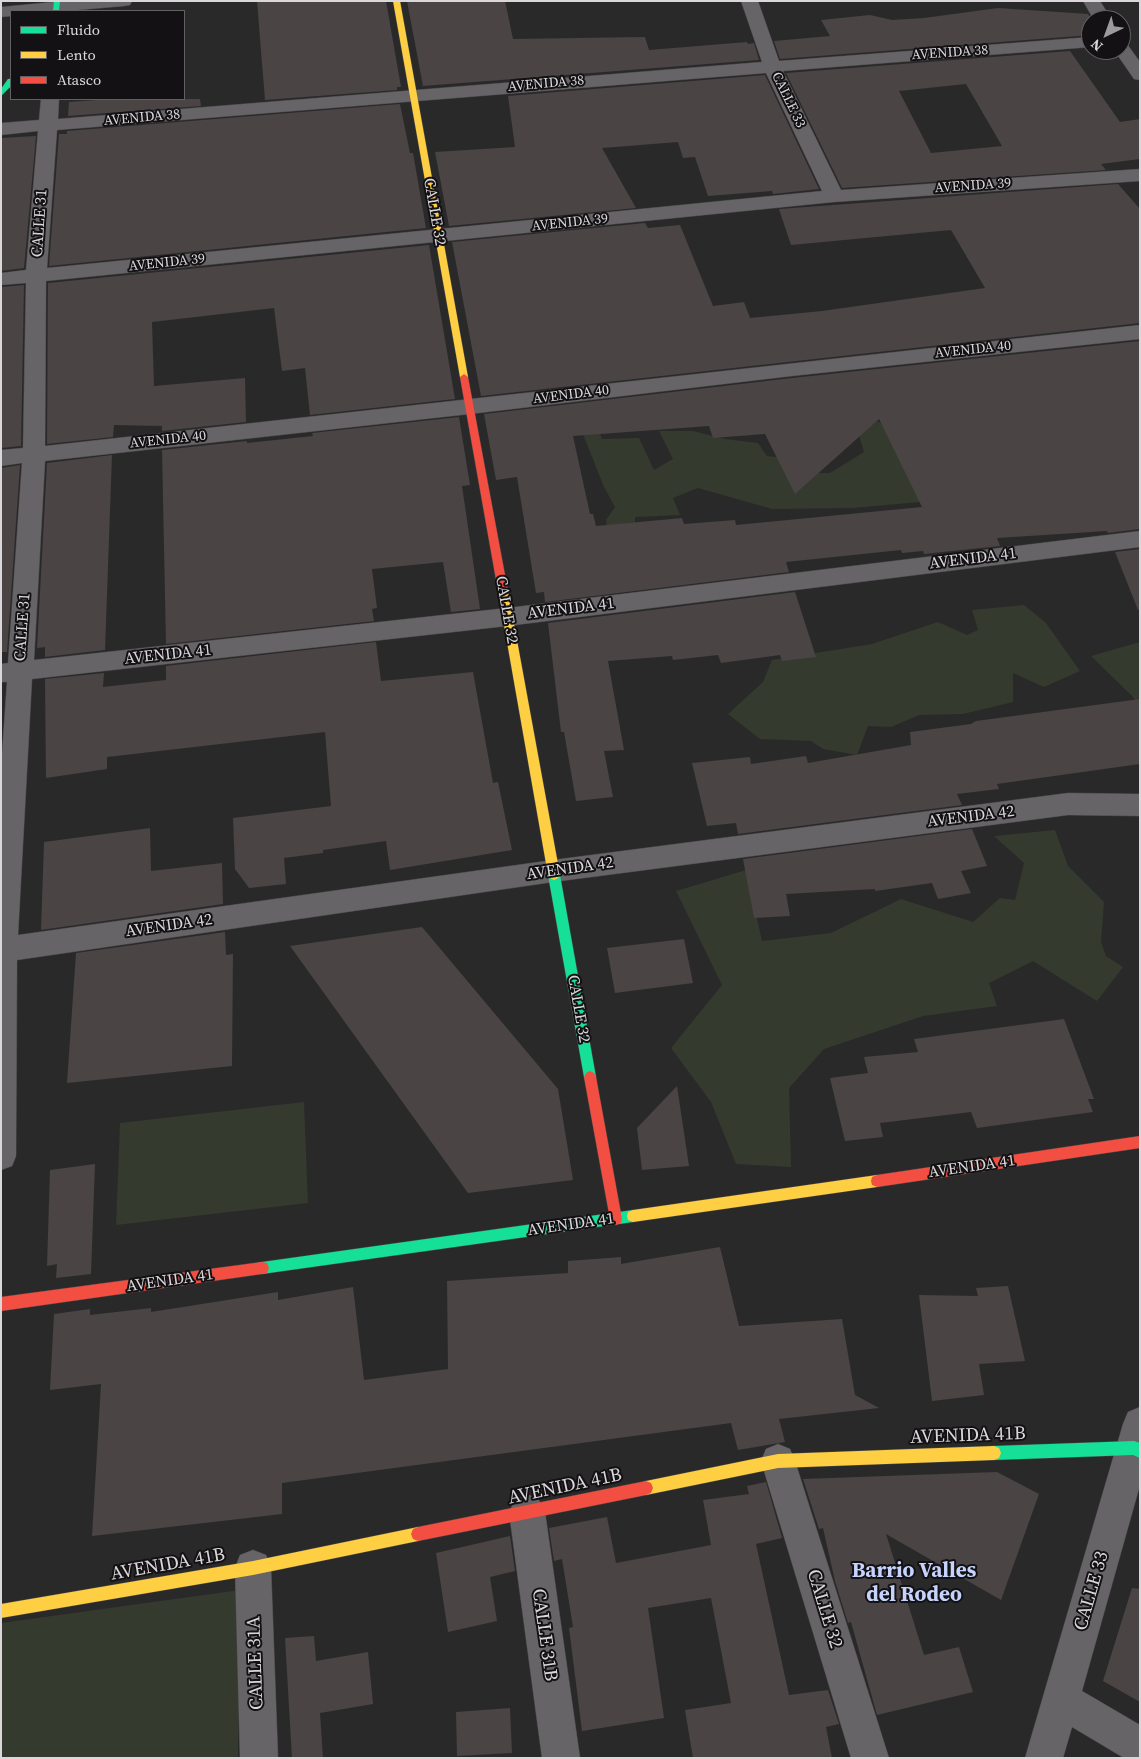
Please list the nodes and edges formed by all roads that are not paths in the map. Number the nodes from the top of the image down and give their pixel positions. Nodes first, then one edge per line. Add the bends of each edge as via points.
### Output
1 (124, 1) edge
2 (396, 1) edge
3 (749, 1) edge
4 (56, 6) edge
5 (19, 10) edge
6 (1081, 43) edge
7 (1131, 56) edge
8 (772, 66) junction
9 (1140, 75) edge
10 (10, 82) edge
11 (1, 94) edge
12 (413, 95) junction
13 (50, 100) edge
14 (48, 126) junction
15 (1, 129) edge
16 (1140, 175) edge
17 (834, 196) junction
18 (438, 237) junction
19 (36, 276) junction
20 (1, 279) edge
21 (1140, 332) edge
22 (470, 408) junction
23 (34, 454) junction
24 (1, 458) edge
25 (1140, 539) edge
26 (507, 617) junction
27 (11, 672) edge
28 (1140, 805) edge
29 (553, 871) junction
30 (2, 950) edge
31 (1140, 1142) edge
32 (1, 1156) edge
33 (616, 1219) junction
34 (1, 1304) edge
35 (1138, 1441) edge
36 (778, 1460) junction
37 (527, 1512) junction
38 (253, 1568) junction
39 (1, 1611) edge
40 (1061, 1700) junction
41 (1140, 1746) edge
42 (259, 1758) edge
43 (561, 1758) edge
44 (870, 1758) edge
45 (1044, 1758) edge

1 - 4 street
2 - 12 street, CALLE 32
3 - 8 street, CALLE 33
4 - 5 street
6 - 8 street, AVENIDA 38
7 - 9 street
8 - 12 street, AVENIDA 38
8 - 17 street, CALLE 33
10 - 11 street
12 - 14 street, AVENIDA 38
12 - 18 street, CALLE 32
13 - 14 street, CALLE 31
14 - 15 street, AVENIDA 38
14 - 19 street, CALLE 31
16 - 17 street, AVENIDA 39
17 - 18 street, AVENIDA 39
18 - 19 street, AVENIDA 39
18 - 22 street, CALLE 32
19 - 20 street, AVENIDA 39
19 - 23 street, CALLE 31
21 - 22 street, AVENIDA 40
22 - 23 street, AVENIDA 40
22 - 26 street, CALLE 32
23 - 24 street, AVENIDA 40
23 - 27 street, CALLE 31
25 - 26 street, AVENIDA 41
26 - 27 street, AVENIDA 41
26 - 29 street, CALLE 32
27 - 30 street, CALLE 31
28 - 29 street, AVENIDA 42 via 1068,804
29 - 30 street, AVENIDA 42
29 - 33 street, CALLE 32
30 - 32 street, CALLE 31
31 - 33 street, AVENIDA 41
33 - 34 street, AVENIDA 41
35 - 36 street, AVENIDA 41B
35 - 40 street, CALLE 33
36 - 37 street, AVENIDA 41B
36 - 44 street, CALLE 32
37 - 38 street, AVENIDA 41B
37 - 43 street, CALLE 31B
38 - 39 street, AVENIDA 41B
38 - 42 street, CALLE 31A
40 - 41 street
40 - 45 street, CALLE 33

